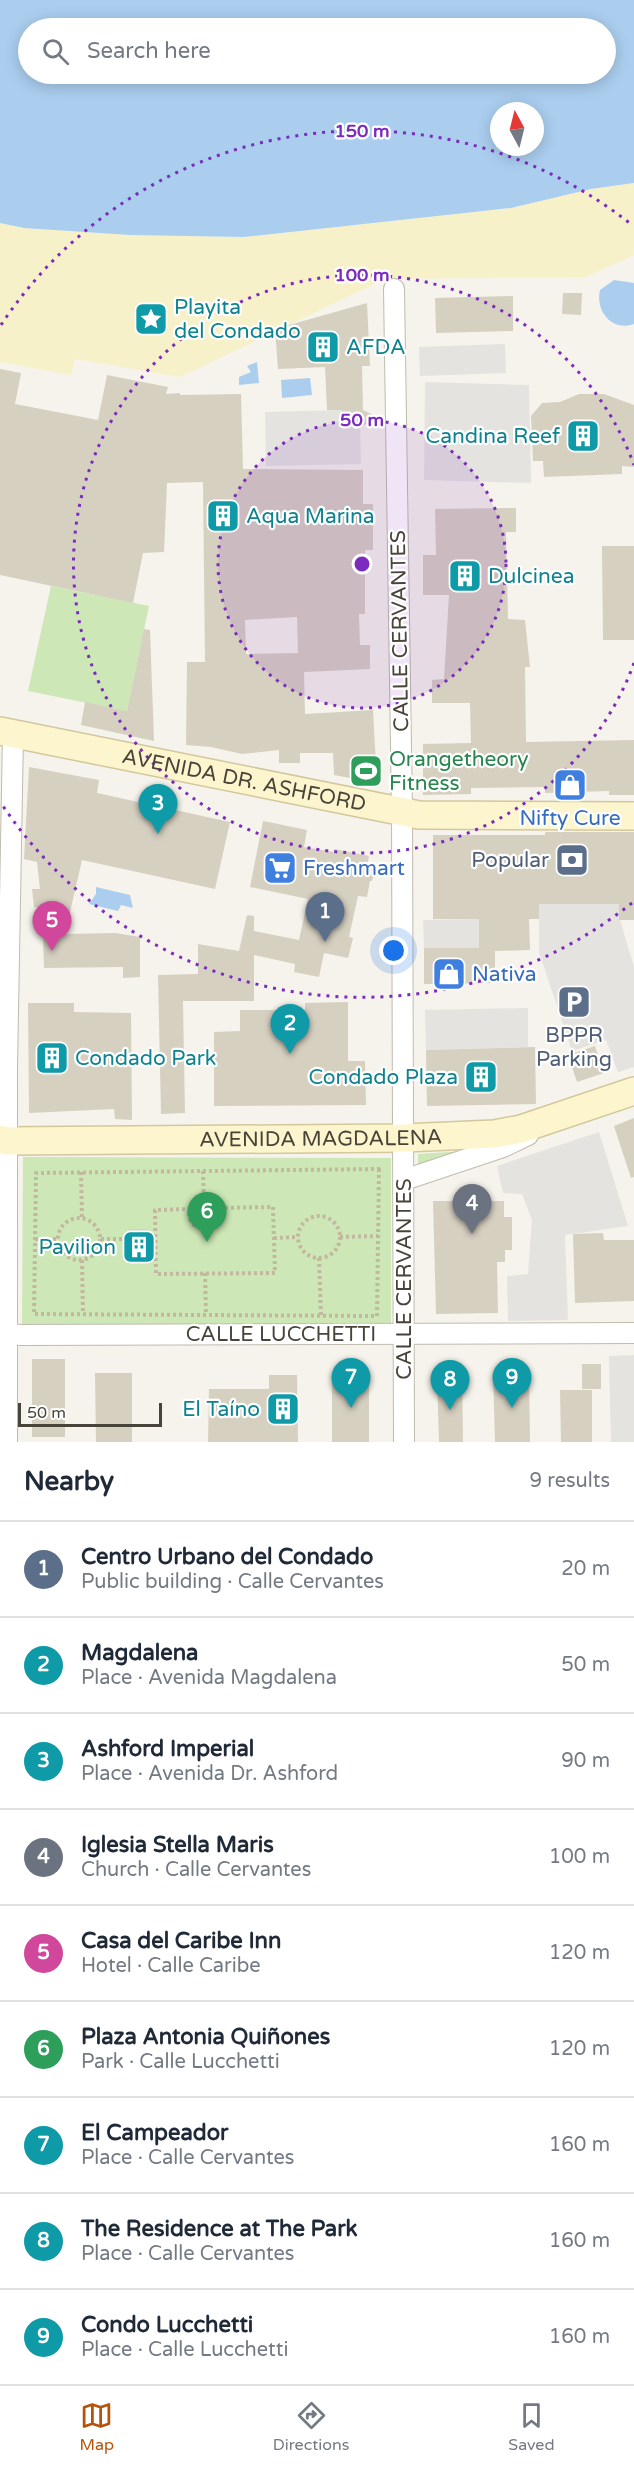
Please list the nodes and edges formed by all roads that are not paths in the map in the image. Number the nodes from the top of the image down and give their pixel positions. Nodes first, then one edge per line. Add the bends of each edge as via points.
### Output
1 (394, 289) dead end
2 (7, 733) edge
3 (402, 812) junction
4 (634, 816) edge
5 (634, 1090) edge
6 (544, 1120) junction
7 (404, 1138) junction
8 (3, 1140) edge
9 (404, 1180) junction
10 (3, 1333) edge
11 (634, 1333) edge
12 (403, 1334) junction
13 (7, 1442) edge
14 (404, 1442) edge

1 - 3 street, CALLE CERVANTES
2 - 3 street, AVENIDA DR. ASHFORD
2 - 8 street
3 - 4 street, AVENIDA DR. ASHFORD
3 - 7 street, CALLE CERVANTES
5 - 6 street, AVENIDA MAGDALENA
6 - 7 street, AVENIDA MAGDALENA via 494,1134
6 - 9 street via 536,1130 504,1147
7 - 8 street, AVENIDA MAGDALENA
7 - 9 street, CALLE CERVANTES
8 - 10 street
9 - 12 street, CALLE CERVANTES
10 - 12 street, CALLE LUCCHETTI
10 - 13 street
11 - 12 street, CALLE LUCCHETTI
12 - 14 street, CALLE CERVANTES

